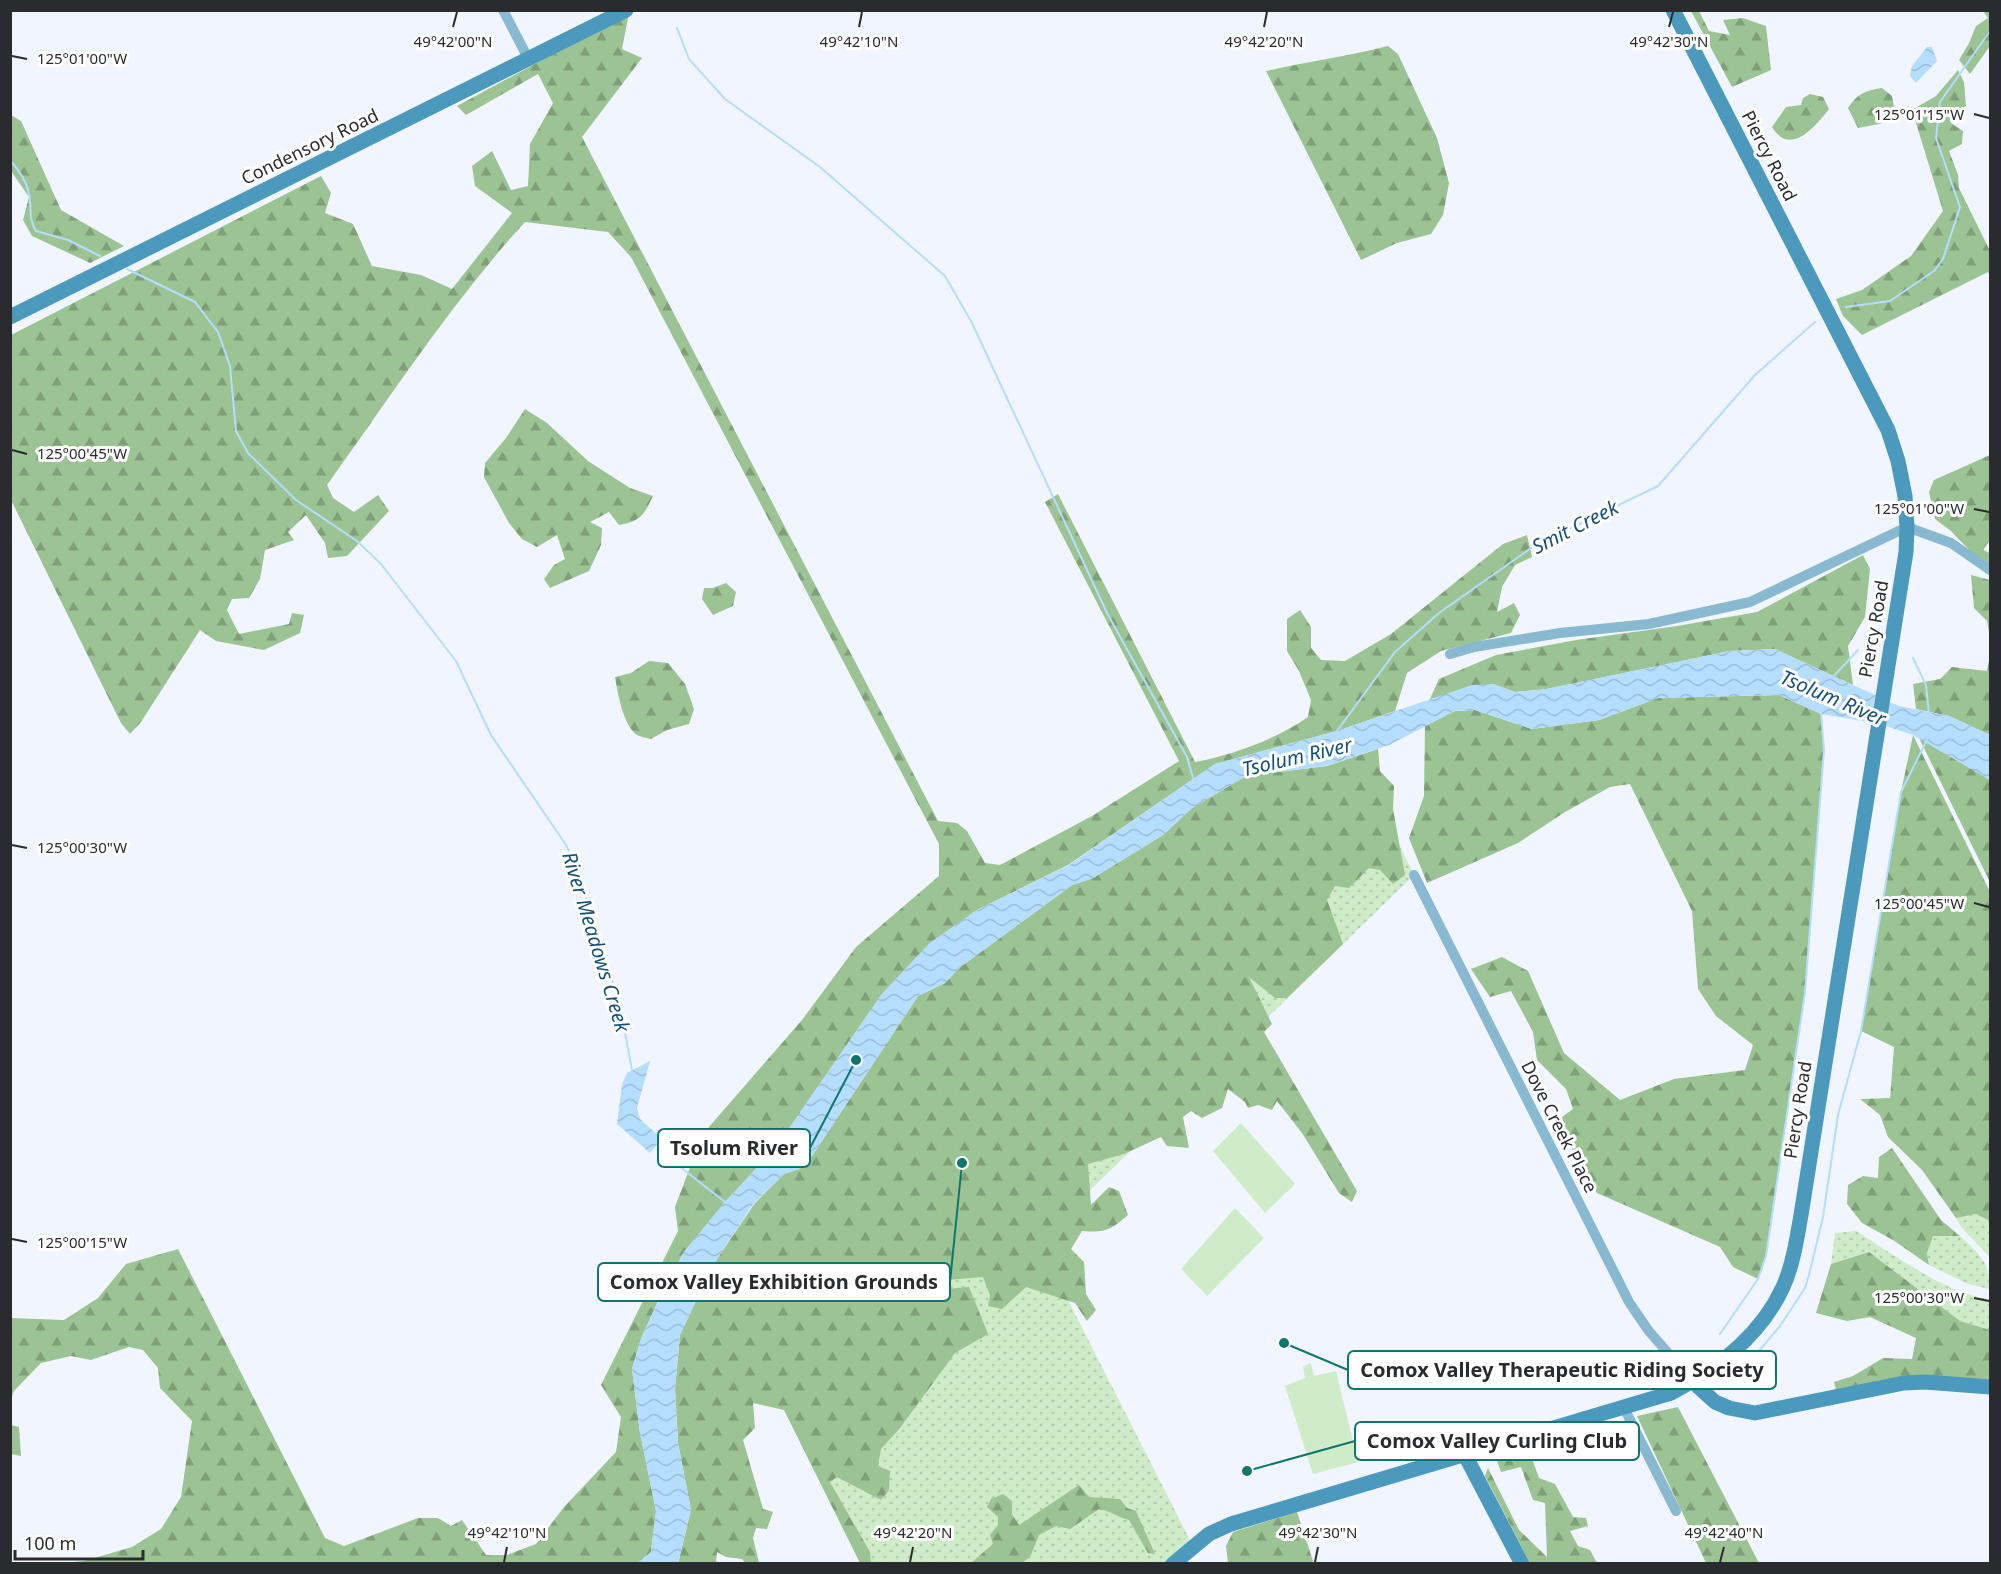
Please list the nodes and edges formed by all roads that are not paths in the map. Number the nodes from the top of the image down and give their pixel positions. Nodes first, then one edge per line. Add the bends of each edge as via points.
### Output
1 (503, 10) edge
2 (626, 10) edge
3 (1673, 10) edge
4 (529, 60) junction
5 (10, 317) edge
6 (1907, 527) junction
7 (1990, 570) edge
8 (1450, 654) dead end
9 (1414, 875) dead end
10 (1693, 1382) junction
11 (1990, 1387) edge
12 (1623, 1406) junction
13 (1465, 1455) junction
14 (1676, 1512) dead end
15 (1173, 1563) edge
16 (1522, 1563) edge

1 - 4 street
2 - 4 main road, Condensory Road
3 - 6 main road, Piercy Road via 1888,430 1905,496
4 - 5 main road, Condensory Road
6 - 7 street via 1951,543
6 - 8 street via 1750,602 1649,624 1560,633
6 - 10 main road, Piercy Road via 1900,597 1801,1215 1787,1276 1767,1315 1749,1336
9 - 10 street, Dove Creek Place via 1629,1302 1647,1330
10 - 11 main road via 1715,1401 1755,1413 1904,1383
10 - 12 main road, Piercy Road via 1671,1393
12 - 13 main road, Piercy Road
12 - 14 street
13 - 15 main road, Piercy Road via 1231,1524 1209,1534
13 - 16 main road

